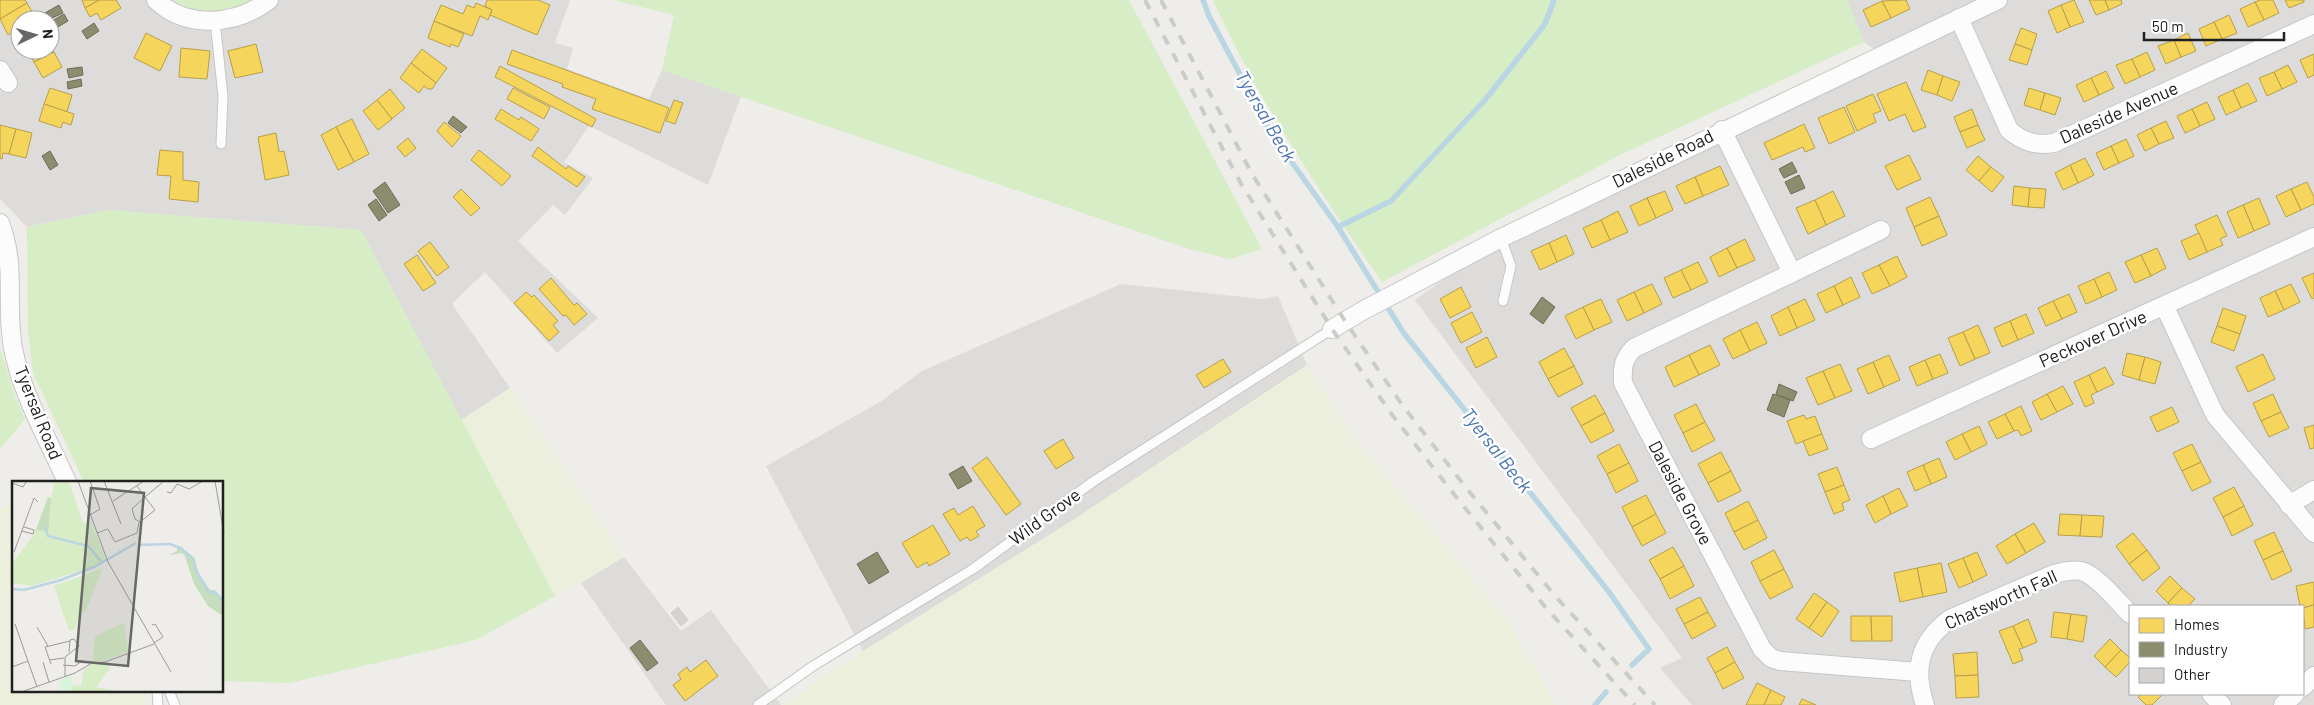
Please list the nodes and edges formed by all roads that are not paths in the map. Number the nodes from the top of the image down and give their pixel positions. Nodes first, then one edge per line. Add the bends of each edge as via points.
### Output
1 (156, 0) edge
2 (269, 0) edge
3 (1998, 0) edge
4 (1959, 18) junction
5 (215, 21) junction
6 (2314, 24) edge
7 (1722, 130) junction
8 (221, 144) dead end
9 (0, 223) edge
10 (1882, 230) dead end
11 (2314, 237) edge
12 (1501, 238) junction
13 (1792, 273) junction
14 (1503, 301) dead end
15 (2165, 307) junction
16 (1332, 329) joint
17 (1870, 439) dead end
18 (67, 481) edge
19 (2314, 490) edge
20 (2289, 505) junction
21 (2314, 533) edge
22 (2129, 613) edge
23 (1918, 672) junction
24 (2314, 676) edge
25 (2304, 686) edge
26 (157, 692) edge
27 (169, 692) edge
28 (2212, 695) edge
29 (2294, 695) edge
30 (158, 705) edge
31 (175, 705) edge
32 (758, 705) edge
33 (1925, 705) edge
34 (2222, 705) edge
35 (2283, 705) edge

1 - 5 street via 186,17
2 - 5 street via 241,16
3 - 4 street, Daleside Road
4 - 6 street, Daleside Avenue via 2009,130 2020,139 2044,144 2063,139
4 - 7 street, Daleside Road
5 - 8 lane via 223,96
7 - 12 street, Daleside Road
7 - 13 street
9 - 18 street, Tyersal Road via 10,257 11,322 17,366
10 - 13 street, Daleside Grove
11 - 15 street, Peckover Drive
12 - 14 lane via 1511,266
12 - 16 street, Daleside Road
13 - 23 street, Daleside Grove via 1634,348 1626,357 1623,383 1762,649 1771,658 1802,664
15 - 17 street, Peckover Drive
15 - 20 street via 2215,415
16 - 32 lane, Wild Grove via 1094,481 974,569 813,666
19 - 20 street
20 - 21 street
22 - 23 street, Chatsworth Fall via 2082,571 2054,574 1938,627 1922,654
23 - 33 street, Chatsworth Fall
24 - 25 street
26 - 30 lane
27 - 31 lane
28 - 34 street
29 - 35 street

